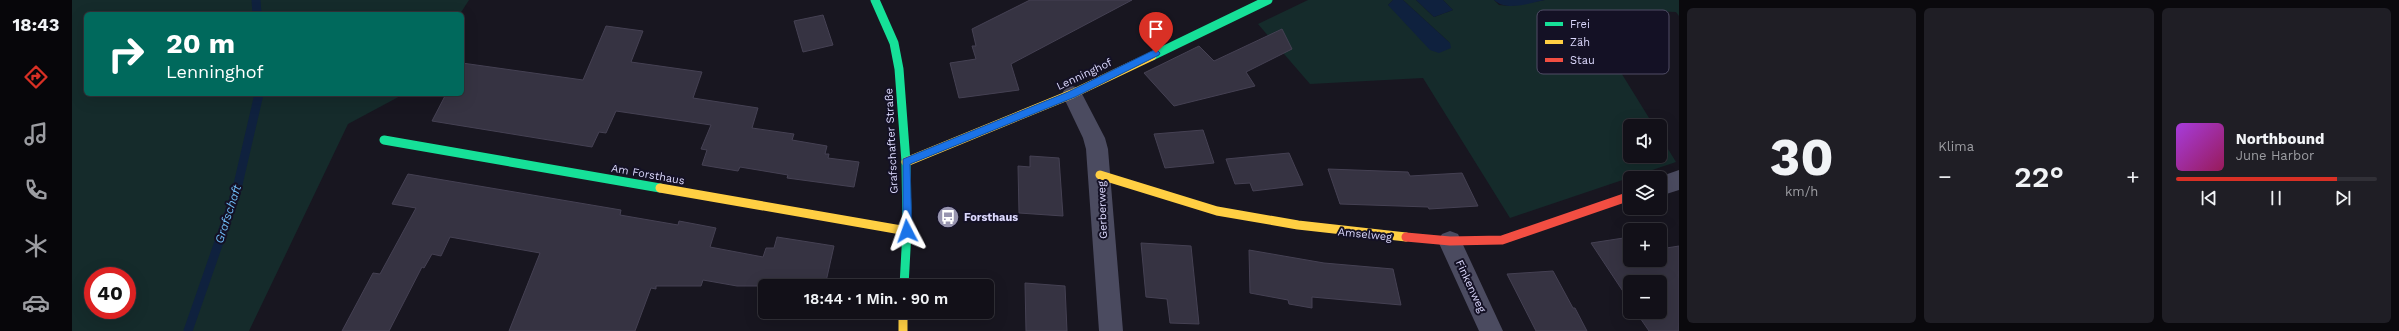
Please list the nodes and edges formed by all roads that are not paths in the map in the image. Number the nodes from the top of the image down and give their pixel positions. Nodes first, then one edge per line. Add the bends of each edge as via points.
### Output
1 (876, 0) edge
2 (1268, 0) edge
3 (1072, 94) junction
4 (384, 140) dead end
5 (906, 162) junction
6 (1100, 174) junction
7 (1679, 180) edge
8 (1667, 184) edge
9 (1623, 198) edge
10 (907, 231) junction
11 (1450, 241) junction
12 (904, 279) edge
13 (903, 319) edge
14 (903, 331) edge
15 (1111, 331) edge
16 (1492, 331) edge

1 - 5 street, Grafschafter Straße via 894,43 899,69
2 - 3 street, Lenninghof
3 - 5 street, Lenninghof
3 - 6 street, Gerberweg via 1094,138
4 - 10 street, Am Forsthaus
5 - 10 street, Grafschafter Straße
6 - 11 street, Amselweg via 1167,197 1233,214 1319,228
6 - 15 street, Gerberweg via 1101,226
7 - 8 street
9 - 11 street, Amselweg via 1502,240
10 - 12 street, Grafschafter Straße
11 - 16 street, Finkenweg
13 - 14 street

